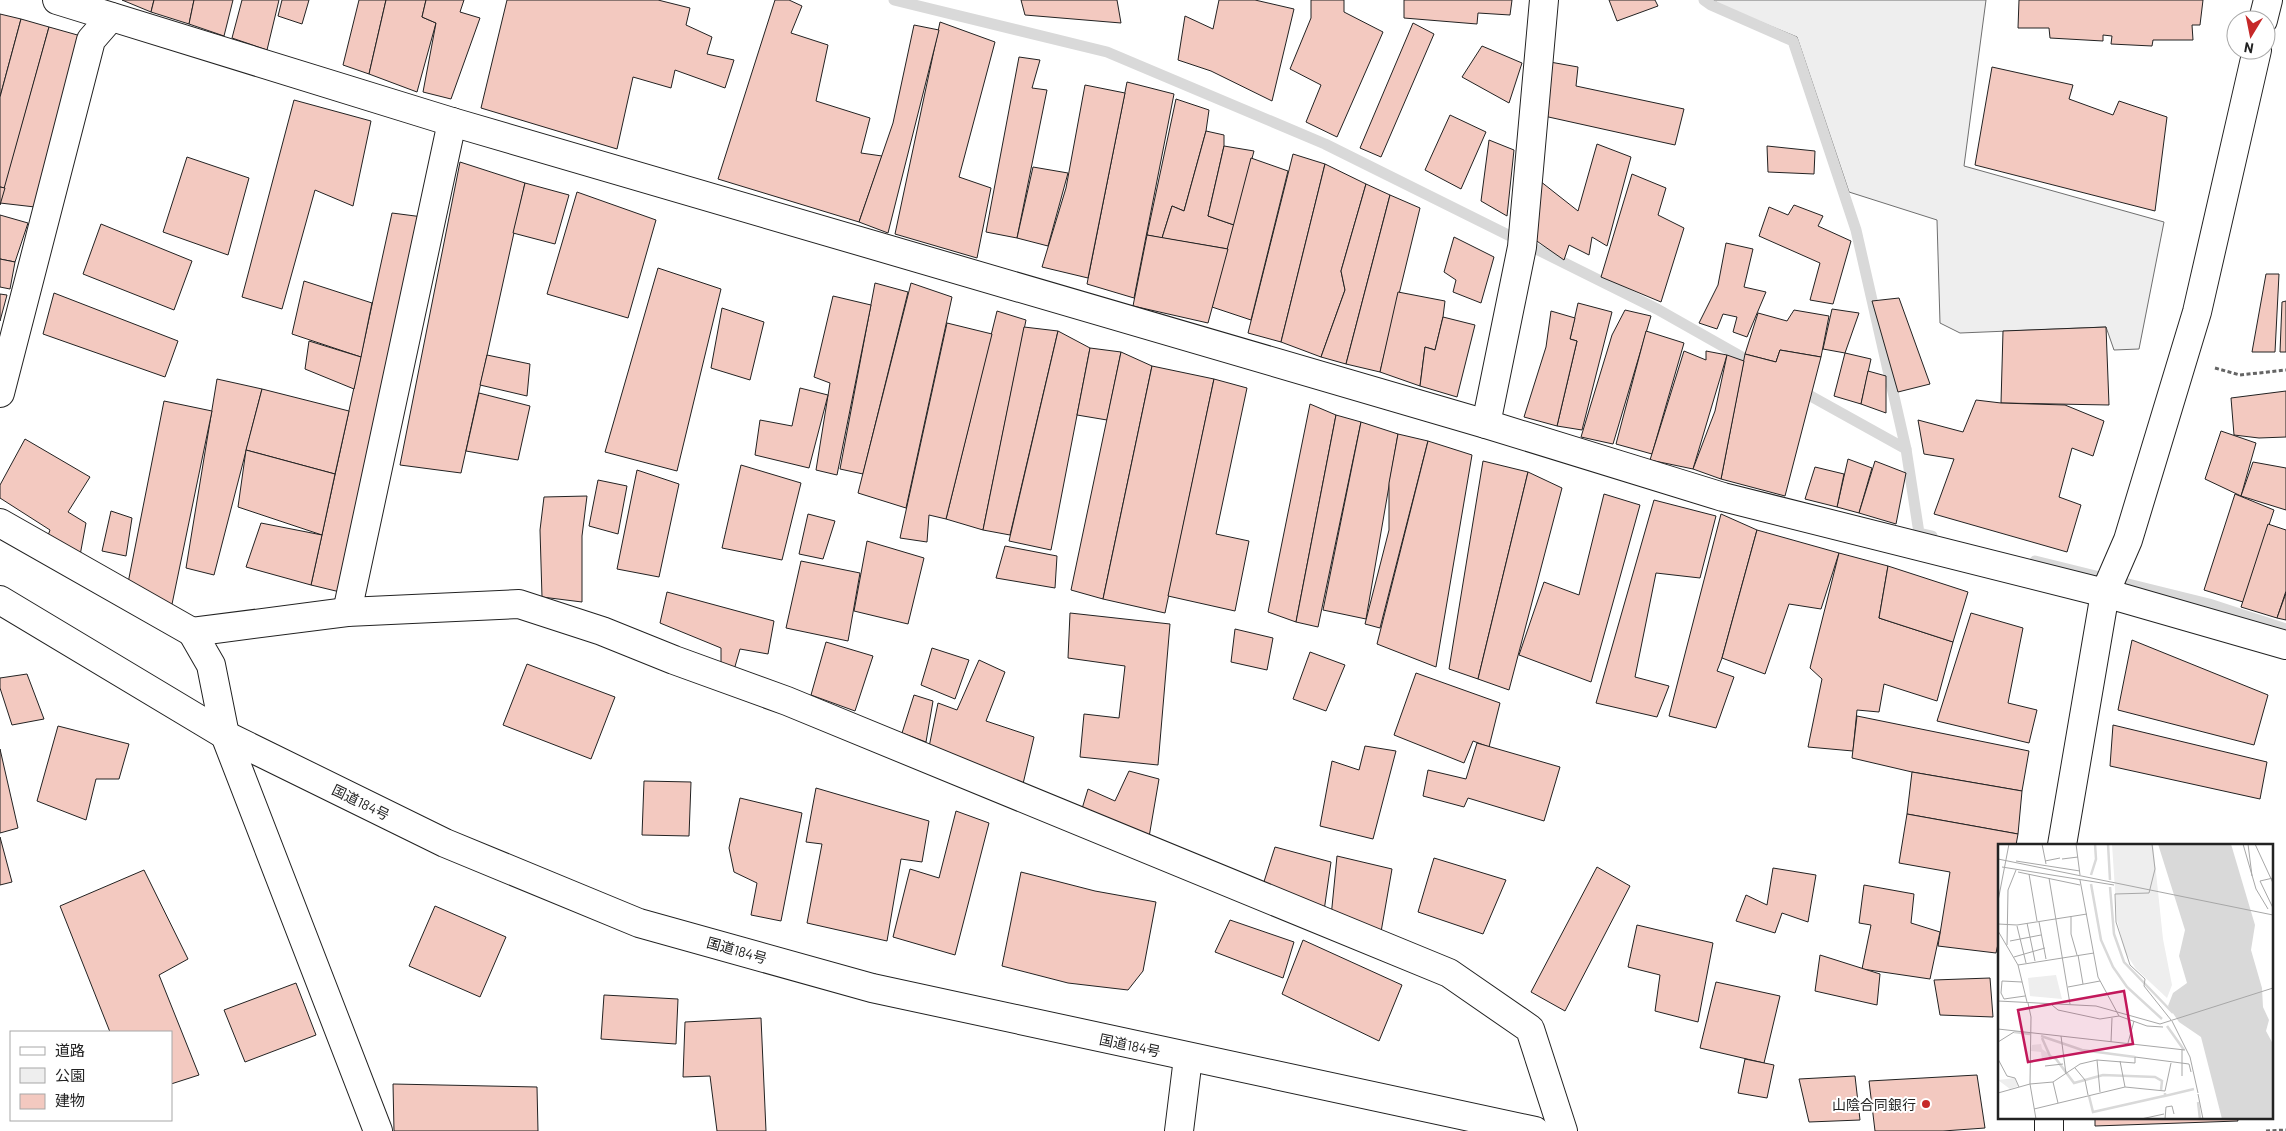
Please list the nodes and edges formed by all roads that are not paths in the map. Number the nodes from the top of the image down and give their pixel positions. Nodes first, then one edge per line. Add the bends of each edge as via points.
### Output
1 (57, 0) edge
2 (1544, 0) edge
3 (111, 17) junction
4 (2254, 60) edge
5 (452, 122) junction
6 (0, 393) edge
7 (1486, 424) junction
8 (0, 523) edge
9 (2106, 593) junction
10 (0, 600) edge
11 (347, 612) junction
12 (192, 632) junction
13 (2286, 646) edge
14 (225, 735) junction
15 (2062, 844) edge
16 (1188, 1058) junction
17 (2049, 1118) edge
18 (378, 1131) edge
19 (1179, 1131) edge
20 (1535, 1131) edge
21 (1563, 1131) edge
22 (2050, 1131) edge

1 - 3 main road
2 - 7 main road via 1522,247
3 - 5 main road
3 - 6 main road via 91,40
4 - 9 main road via 2197,312 2128,540
5 - 7 main road
5 - 11 main road
7 - 9 main road via 1723,497
8 - 12 main road
9 - 13 main road
9 - 15 main road
10 - 14 main road, 国道184号
11 - 12 main road
11 - 21 main road via 519,604 602,631 787,701 1449,973 1530,1029
12 - 14 main road via 211,665
14 - 16 main road, 国道184号 via 445,844 639,923 872,988
14 - 18 main road
16 - 19 main road
16 - 20 main road, 国道184号
17 - 22 main road

